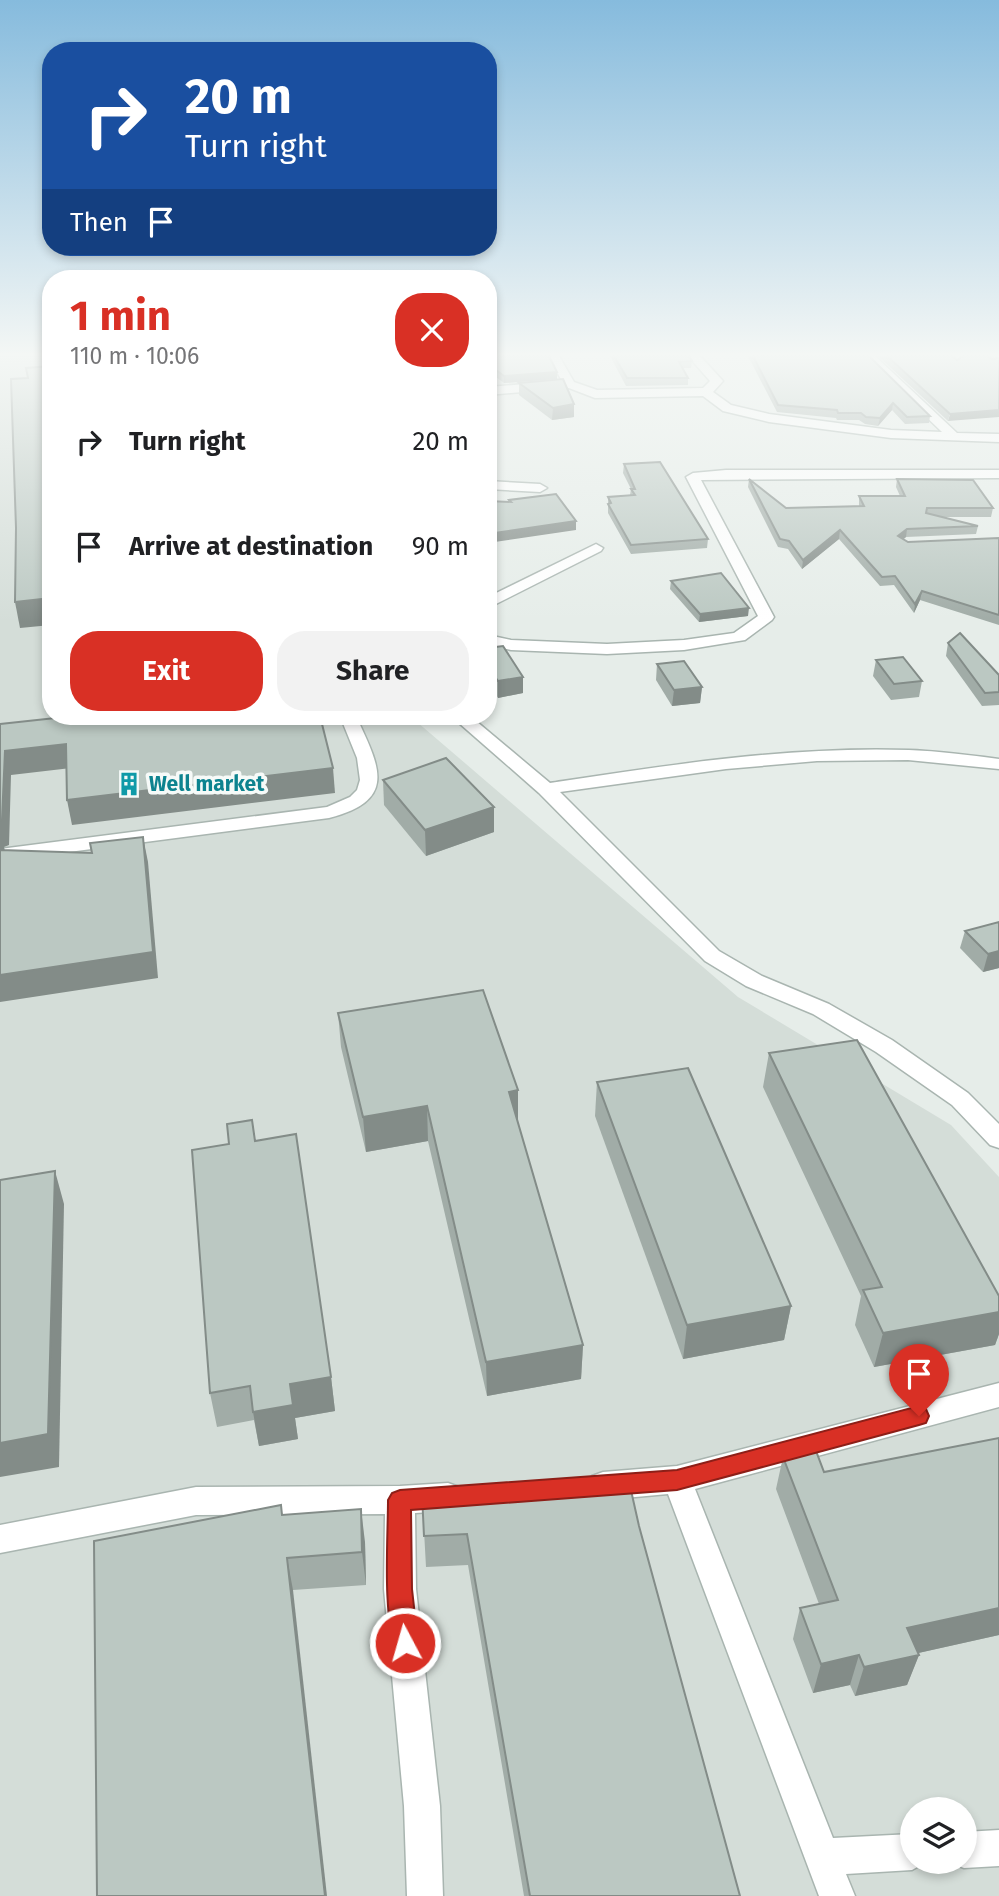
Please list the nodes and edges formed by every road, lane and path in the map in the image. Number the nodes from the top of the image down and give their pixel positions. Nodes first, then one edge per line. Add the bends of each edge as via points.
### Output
1 (999, 474) edge
2 (497, 486) edge
3 (540, 488) dead end
4 (596, 548) dead end
5 (497, 598) edge
6 (497, 642) edge
7 (352, 725) edge
8 (470, 725) edge
9 (999, 764) edge
10 (545, 789) junction
11 (0, 855) edge
12 (999, 1139) edge
13 (999, 1395) edge
14 (677, 1480) junction
15 (580, 1487) edge
16 (469, 1495) edge
17 (400, 1500) junction
18 (0, 1539) edge
19 (999, 1848) edge
20 (977, 1849) edge
21 (900, 1853) edge
22 (822, 1857) junction
23 (425, 1896) edge
24 (837, 1896) edge

1 - 6 street via 693,477 766,617 738,637 684,645 607,649
2 - 3 street
4 - 5 street
7 - 11 street via 369,767 367,789 358,801 329,813
8 - 10 street
9 - 10 street via 909,755 815,758 692,767
10 - 12 street via 712,956 754,981 821,1009 884,1046 960,1099
13 - 14 street
14 - 15 street
14 - 22 street
16 - 17 street
17 - 18 street via 197,1501
17 - 23 street via 400,1589 422,1807
19 - 20 street
21 - 22 street
22 - 24 street

